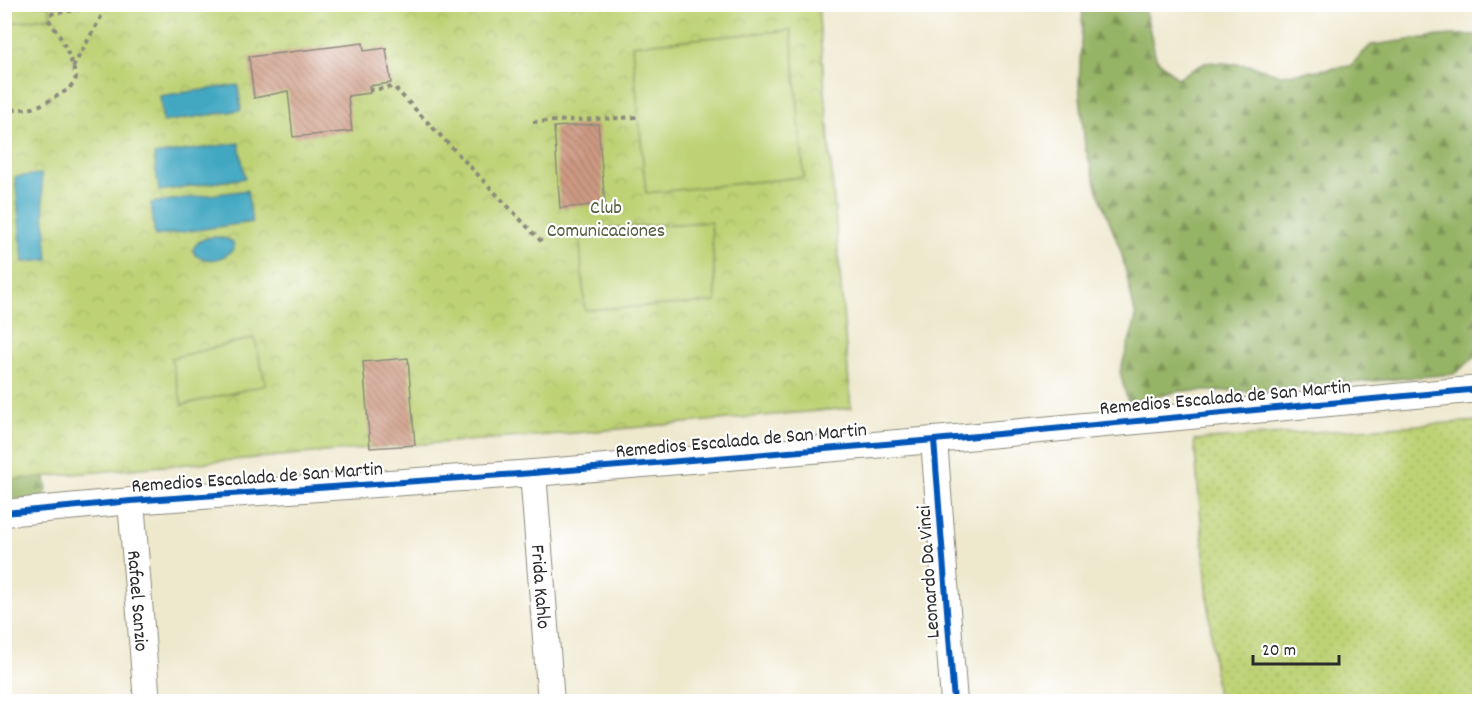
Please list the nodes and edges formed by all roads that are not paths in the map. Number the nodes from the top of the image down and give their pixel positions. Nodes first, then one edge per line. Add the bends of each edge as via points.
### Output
1 (1479, 389) edge
2 (934, 440) junction
3 (532, 473) junction
4 (131, 501) junction
5 (4, 513) edge
6 (147, 702) edge
7 (551, 702) edge
8 (954, 702) edge

1 - 2 street, Remedios Escalada de San Martin
2 - 3 street, Remedios Escalada de San Martin
2 - 8 street, Leonardo Da Vinci
3 - 4 street, Remedios Escalada de San Martin
3 - 7 street, Frida Kahlo
4 - 5 street, Remedios Escalada de San Martin
4 - 6 street, Rafael Sanzio

